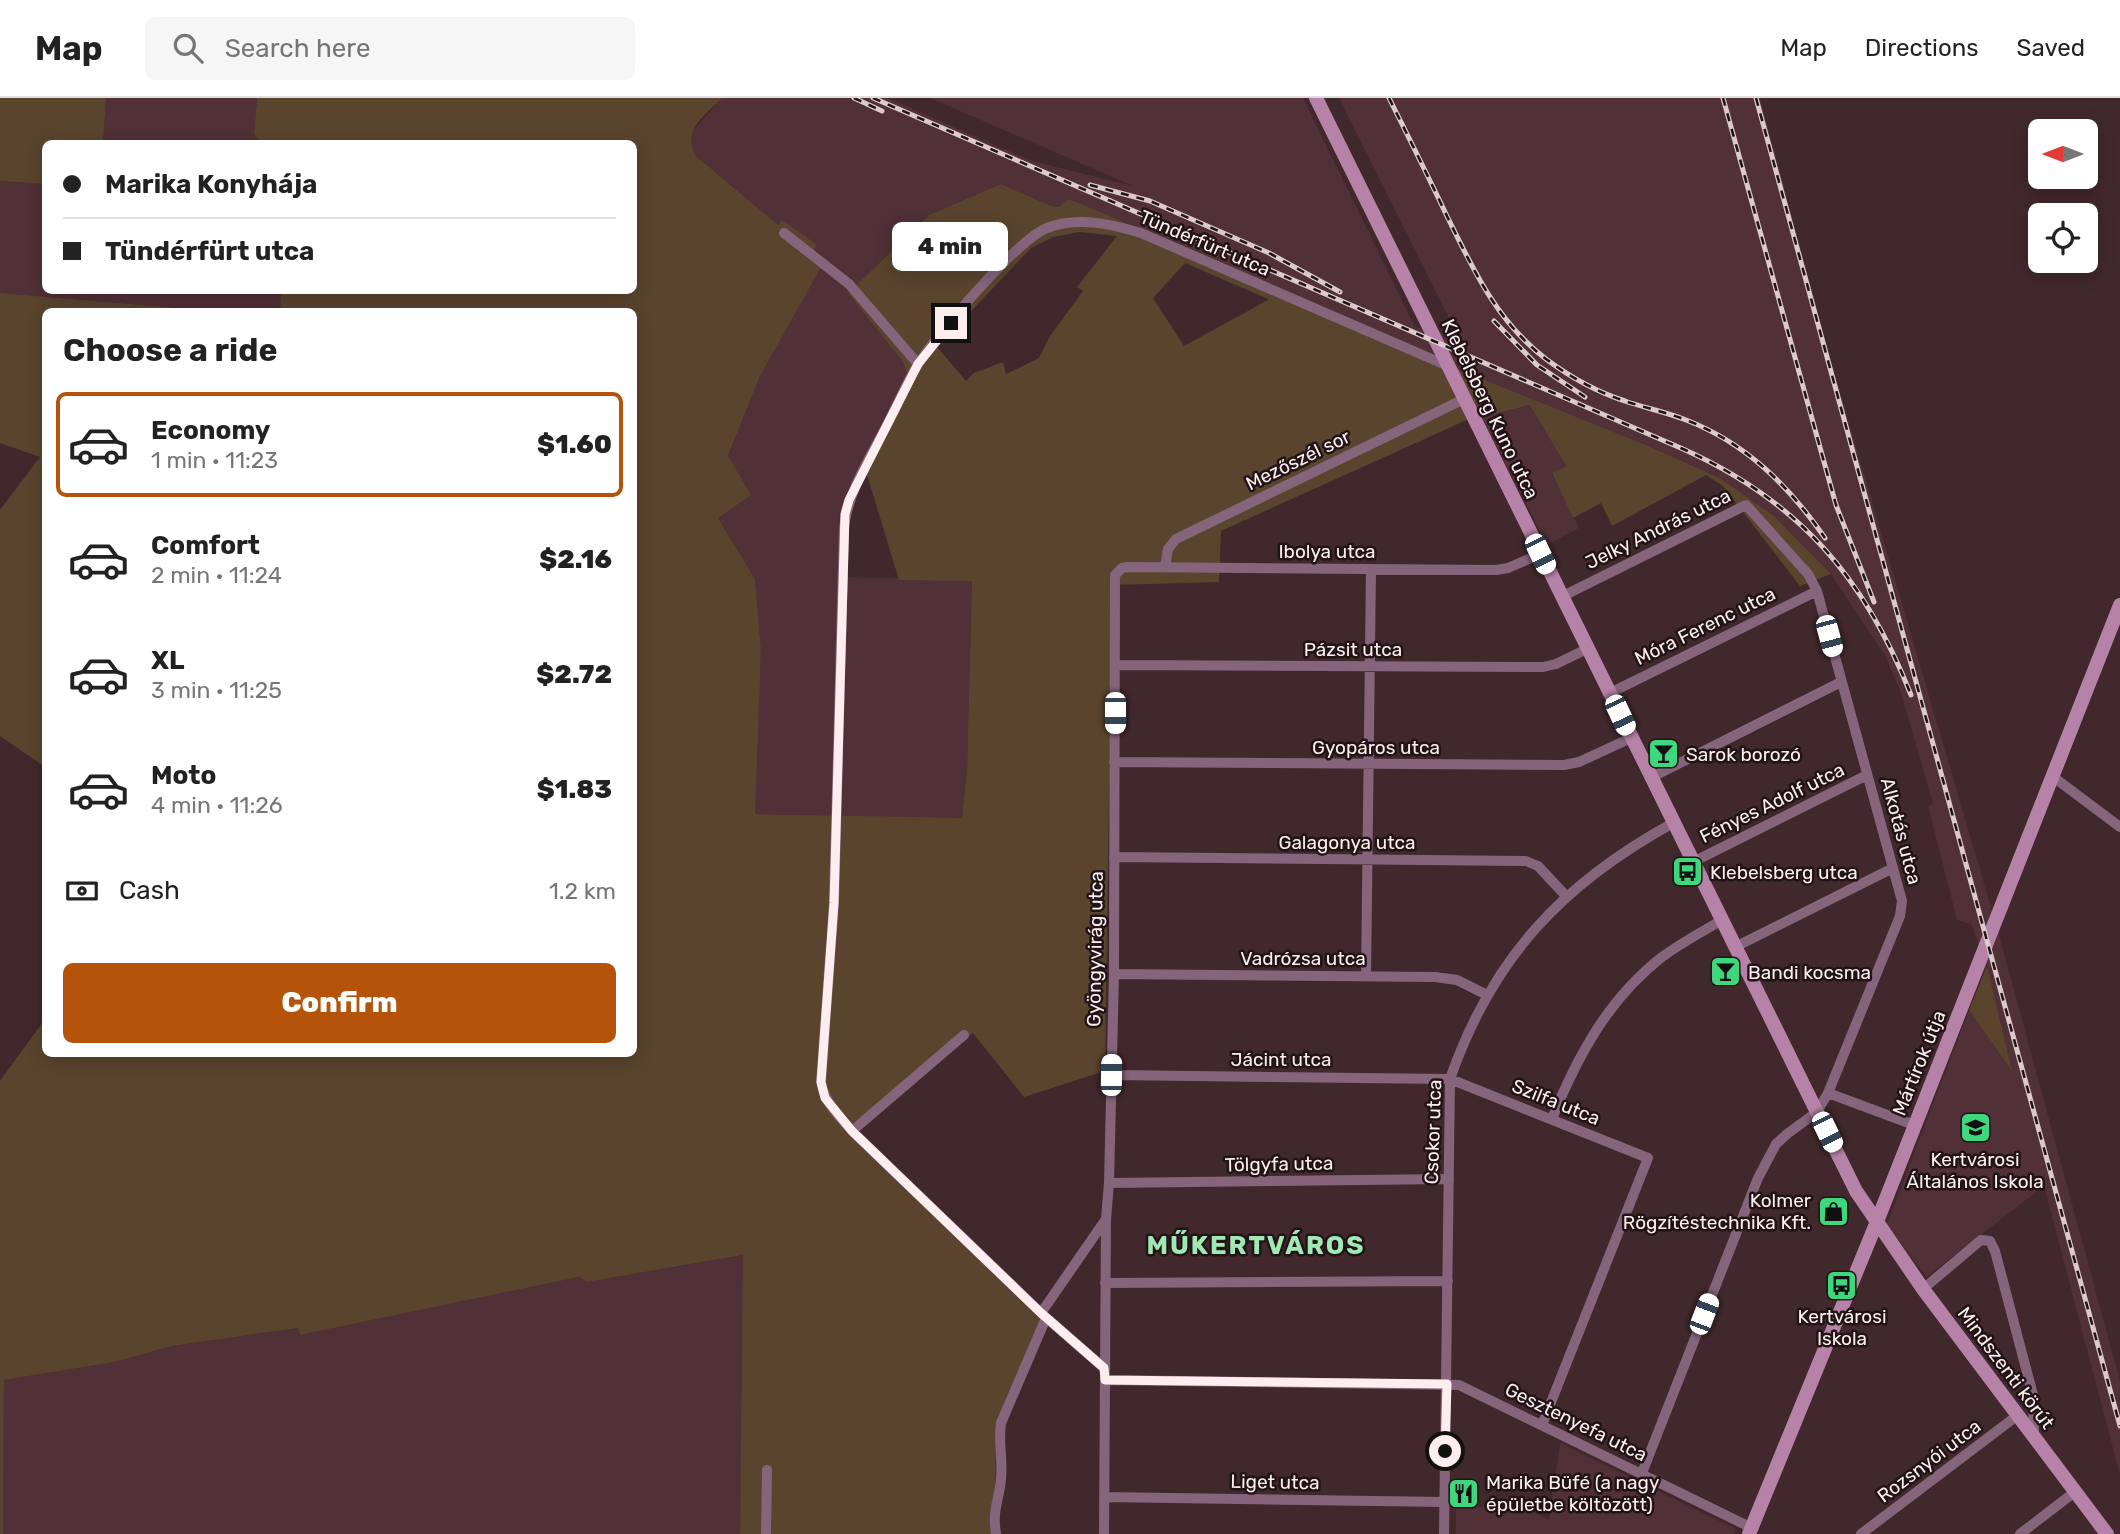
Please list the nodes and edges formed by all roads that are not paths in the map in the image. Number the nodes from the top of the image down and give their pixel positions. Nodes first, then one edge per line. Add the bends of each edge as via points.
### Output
1 (1316, 98) edge
2 (784, 233) dead end
3 (918, 364) junction
4 (1448, 366) junction
5 (1464, 400) junction
6 (1540, 554) junction
7 (1166, 567) junction
8 (1371, 569) junction
9 (1115, 575) joint
10 (1817, 591) junction
11 (1561, 597) junction
12 (2120, 605) edge
13 (1587, 649) junction
14 (1115, 665) junction
15 (1370, 666) junction
16 (1841, 682) junction
17 (1609, 693) junction
18 (1631, 738) junction
19 (1114, 762) junction
20 (1368, 765) junction
21 (1867, 775) junction
22 (2052, 776) junction
23 (1650, 778) junction
24 (1673, 823) junction
25 (2120, 827) edge
26 (1114, 857) junction
27 (1368, 859) junction
28 (1693, 862) junction
29 (1893, 868) junction
30 (1566, 896) junction
31 (1722, 920) junction
32 (1735, 947) junction
33 (1114, 974) junction
34 (1366, 976) junction
35 (1487, 995) junction
36 (964, 1035) dead end
37 (1111, 1075) junction
38 (1450, 1079) junction
39 (1828, 1093) junction
40 (1817, 1112) junction
41 (1552, 1119) junction
42 (1914, 1125) junction
43 (852, 1131) junction
44 (1449, 1180) junction
45 (1109, 1183) junction
46 (1106, 1219) junction
47 (1876, 1224) junction
48 (1448, 1281) junction
49 (1105, 1283) junction
50 (1923, 1289) junction
51 (1044, 1316) junction
52 (1104, 1368) junction
53 (1105, 1380) junction
54 (1447, 1384) junction
55 (2018, 1415) junction
56 (1542, 1425) junction
57 (2034, 1435) junction
58 (767, 1470) dead end
59 (1642, 1473) junction
60 (2076, 1491) junction
61 (1104, 1497) junction
62 (1444, 1502) junction
63 (1751, 1531) edge
64 (766, 1534) edge
65 (996, 1534) edge
66 (1104, 1534) edge
67 (1444, 1534) edge
68 (1861, 1534) edge
69 (2020, 1534) edge
70 (2107, 1534) edge

1 - 4 street, Klebelsberg Kuno utca
2 - 3 street via 849,284
3 - 4 street, Tündérfürt utca via 1026,240 1049,227 1083,222 1141,233
3 - 43 street, Tündérfürt utca via 849,500 844,528 834,903 821,1082 825,1098
4 - 5 street, Klebelsberg Kuno utca
5 - 6 street, Klebelsberg Kuno utca
5 - 7 street, Mezőszél sor via 1176,539 1168,549
6 - 8 street, Ibolya utca via 1502,569
6 - 11 street, Klebelsberg Kuno utca
7 - 8 street, Ibolya utca
7 - 9 street, Ibolya utca via 1122,568
8 - 15 street
9 - 14 street, Gyöngyvirág utca
10 - 11 street, Jelky András utca via 1808,574 1746,505
10 - 16 street, Alkotás utca
10 - 17 street, Móra Ferenc utca
11 - 13 street, Klebelsberg Kuno utca
12 - 22 street, Mártírok útja
13 - 15 street, Pázsit utca via 1543,667
13 - 17 street, Klebelsberg Kuno utca
14 - 15 street, Pázsit utca
14 - 19 street, Gyöngyvirág utca
15 - 20 street
16 - 21 street, Alkotás utca
16 - 23 street
17 - 18 street, Klebelsberg Kuno utca
18 - 20 street, Gyopáros utca via 1564,765
18 - 23 street, Klebelsberg Kuno utca
19 - 20 street, Gyopáros utca
19 - 26 street, Gyöngyvirág utca
20 - 27 street
21 - 28 street, Fényes Adolf utca
21 - 29 street, Alkotás utca
22 - 25 street
22 - 42 street, Mártírok útja
23 - 24 street, Klebelsberg Kuno utca
24 - 28 street, Klebelsberg Kuno utca
24 - 30 street, Csokor utca via 1610,861
26 - 27 street, Galagonya utca
26 - 33 street, Gyöngyvirág utca
27 - 30 street, Galagonya utca via 1526,861 1538,866
27 - 34 street
28 - 31 street, Klebelsberg Kuno utca
29 - 32 street
29 - 39 street, Alkotás utca via 1902,901 1900,916
30 - 35 street, Csokor utca via 1516,951
31 - 32 street, Klebelsberg Kuno utca
31 - 41 street via 1662,957 1605,1015 1573,1068
32 - 40 street, Klebelsberg Kuno utca
33 - 34 street, Vadrózsa utca
33 - 37 street, Gyöngyvirág utca
34 - 35 street, Vadrózsa utca via 1447,977
35 - 38 street, Csokor utca
36 - 43 street
37 - 38 street, Jácint utca
37 - 45 street, Gyöngyvirág utca
38 - 41 street, Szilfa utca
38 - 44 street, Csokor utca
39 - 40 street, Alkotás utca
39 - 42 street
40 - 47 street, Klebelsberg Kuno utca
40 - 59 street via 1787,1133 1767,1159
41 - 56 street, Szilfa utca via 1648,1158
42 - 47 street, Mártírok útja
43 - 51 street, Tündérfürt utca
44 - 45 street, Tölgyfa utca
44 - 48 street, Csokor utca
45 - 46 street, Gyöngyvirág utca
46 - 49 street, Gyöngyvirág utca
46 - 51 street
47 - 50 street, Mindszenti körút
47 - 63 street, Mártírok útja
48 - 49 street
48 - 54 street, Csokor utca
49 - 52 street, Gyöngyvirág utca
50 - 55 street, Mindszenti körút
50 - 57 street via 1981,1240 1990,1241 2033,1395
51 - 52 street, Tündérfürt utca
51 - 65 street via 1001,1423
52 - 53 street, Gyöngyvirág utca
53 - 54 street
53 - 61 street, Gyöngyvirág utca
54 - 56 street, Gesztenyefa utca via 1459,1385
54 - 62 street, Csokor utca
55 - 57 street, Mindszenti körút
55 - 68 street, Rozsnyói utca
56 - 59 street, Gesztenyefa utca
57 - 60 street, Mindszenti körút
58 - 64 street
59 - 63 street, Gesztenyefa utca
60 - 69 street
60 - 70 street, Mindszenti körút
61 - 62 street, Liget utca
61 - 66 street, Gyöngyvirág utca
62 - 67 street, Csokor utca

